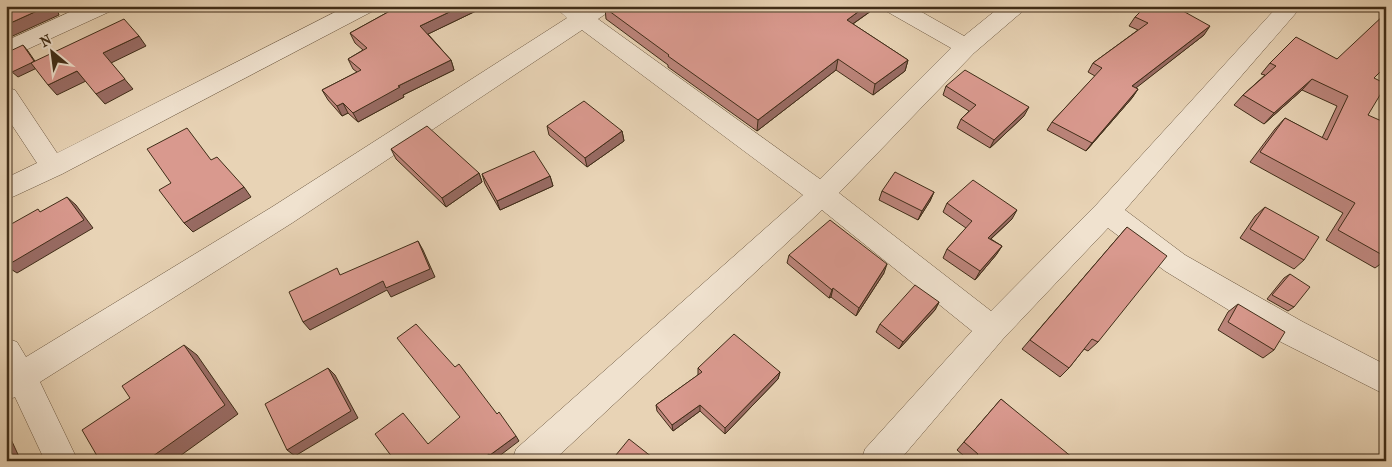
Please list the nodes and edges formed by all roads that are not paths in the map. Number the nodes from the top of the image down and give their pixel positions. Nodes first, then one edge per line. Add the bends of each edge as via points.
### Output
1 (103, 6) edge
2 (365, 6) edge
3 (894, 6) edge
4 (1015, 6) edge
5 (1291, 6) edge
6 (583, 10) edge
7 (966, 47) junction
8 (6, 51) edge
9 (6, 96) edge
10 (53, 167) junction
11 (6, 190) edge
12 (821, 194) junction
13 (1107, 212) junction
14 (992, 330) junction
15 (11, 371) edge
16 (1386, 381) edge
17 (62, 461) edge
18 (528, 461) edge
19 (877, 461) edge

1 - 8 street
2 - 10 street
3 - 7 street
4 - 7 street
5 - 13 street
6 - 12 street
6 - 15 street via 282,215
7 - 12 street
9 - 10 street
10 - 11 street
12 - 14 street
12 - 18 street
13 - 14 street
13 - 16 street via 1175,263 1292,332
14 - 19 street
15 - 17 street

